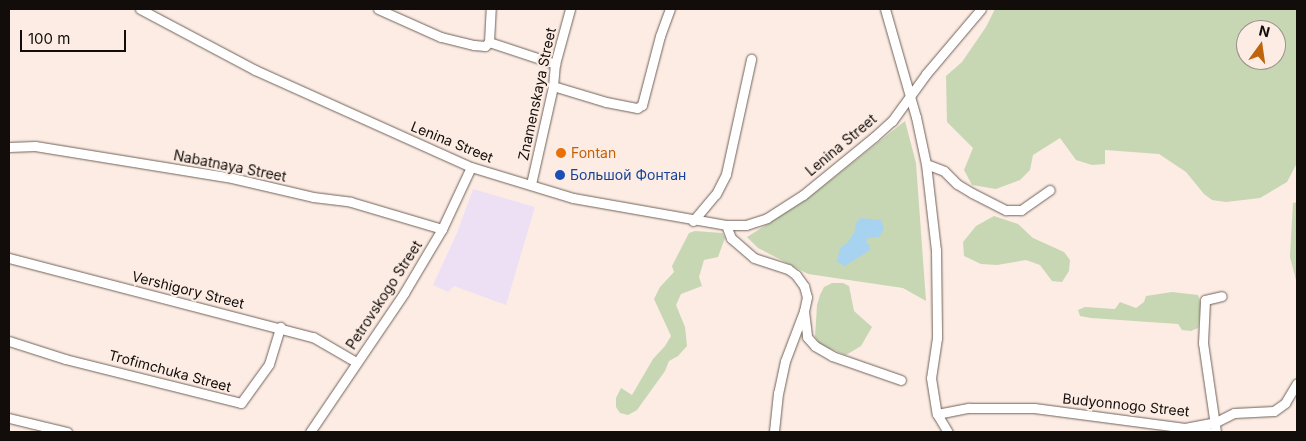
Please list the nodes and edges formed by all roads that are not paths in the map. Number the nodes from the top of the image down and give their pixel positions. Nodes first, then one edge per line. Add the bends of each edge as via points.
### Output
1 (140, 9) edge
2 (378, 9) edge
3 (491, 9) edge
4 (570, 9) edge
5 (670, 9) edge
6 (885, 9) edge
7 (982, 9) edge
8 (490, 42) junction
9 (751, 59) dead end
10 (555, 64) junction
11 (553, 86) junction
12 (911, 97) junction
13 (9, 147) edge
14 (926, 164) junction
15 (471, 168) junction
16 (531, 184) junction
17 (1050, 190) dead end
18 (693, 221) junction
19 (726, 225) junction
20 (442, 229) junction
21 (9, 258) edge
22 (1222, 296) dead end
23 (804, 311) junction
24 (280, 327) junction
25 (795, 330) junction
26 (807, 337) junction
27 (9, 341) edge
28 (356, 362) junction
29 (901, 380) dead end
30 (1297, 383) edge
31 (937, 414) junction
32 (9, 418) edge
33 (1216, 422) junction
34 (1185, 428) junction
35 (67, 432) edge
36 (310, 432) edge
37 (774, 432) edge
38 (948, 432) edge
39 (1210, 432) edge
40 (1216, 432) edge

1 - 15 street, Lenina Street via 255,70
2 - 8 street via 441,37 474,46 485,46
3 - 8 street
4 - 10 street, Znamenskaya Street
5 - 11 street via 642,105 637,108 606,102
6 - 12 street
7 - 12 street, Lenina Street via 926,74
8 - 10 street
9 - 18 street via 726,174 716,194
10 - 11 street, Znamenskaya Street
11 - 16 street, Znamenskaya Street
12 - 14 street
12 - 19 street, Lenina Street via 892,121 803,195 767,218 746,225
13 - 20 street, Nabatnaya Street via 35,146 232,178 313,197 351,202
14 - 17 street via 944,171 972,194 1006,210 1021,210
14 - 31 street via 936,250 937,338 931,378
15 - 16 street, Lenina Street
15 - 20 street, Petrovskogo Street
16 - 18 street, Lenina Street via 573,198
18 - 19 street, Lenina Street
19 - 23 street via 742,250 754,258 788,269 801,280 807,297
20 - 28 street, Petrovskogo Street via 404,293
21 - 24 street, Vershigory Street
22 - 33 street via 1205,300 1203,343
23 - 25 street
23 - 26 street
24 - 27 street, Trofimchuka Street via 270,364 241,402 65,359
24 - 28 street, Vershigory Street via 314,337
25 - 26 street
25 - 37 street via 778,393
26 - 29 street via 832,356
28 - 36 street, Petrovskogo Street
30 - 33 street, Budyonnogo Street via 1285,403 1274,411 1234,413
31 - 34 street, Budyonnogo Street via 969,408 1034,408
31 - 38 street
32 - 35 street
33 - 34 street, Budyonnogo Street
33 - 40 street
34 - 39 street

